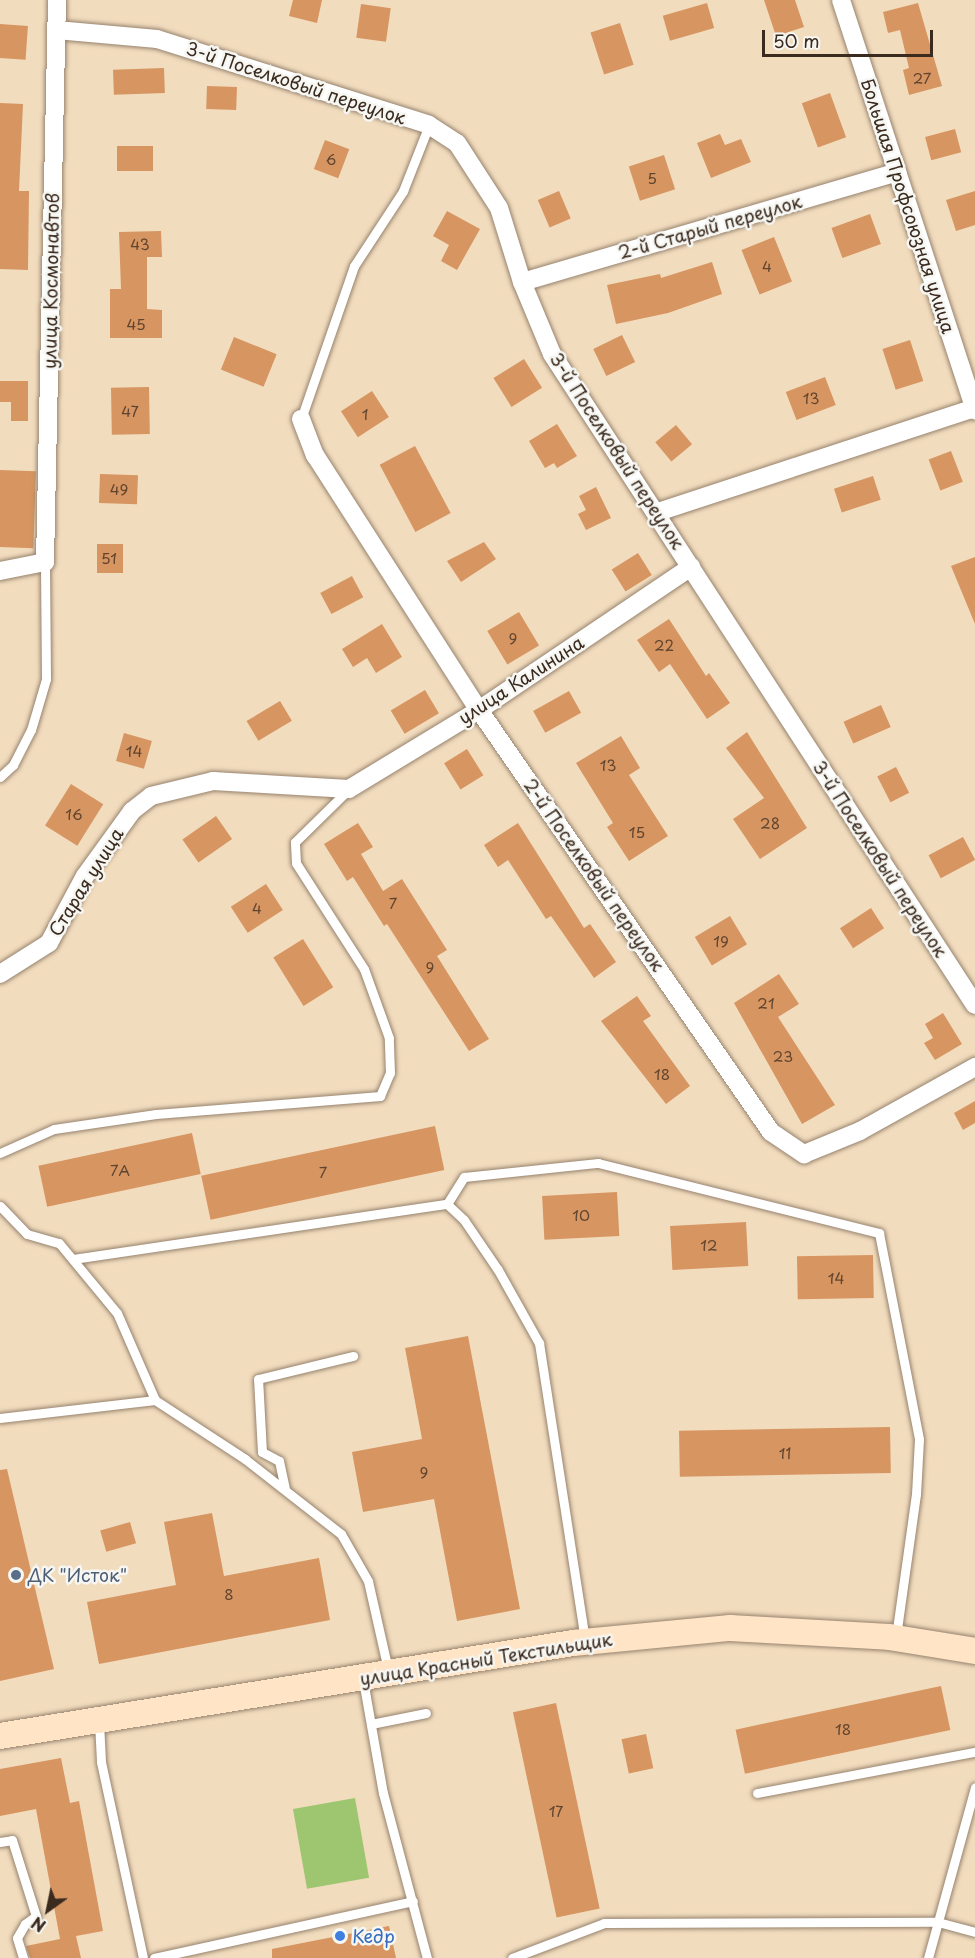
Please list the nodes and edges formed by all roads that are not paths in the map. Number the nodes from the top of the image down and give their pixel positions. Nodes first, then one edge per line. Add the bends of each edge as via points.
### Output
1 (57, 0) edge
2 (841, 0) edge
3 (57, 30) junction
4 (429, 125) junction
5 (897, 172) junction
6 (522, 282) junction
7 (975, 409) edge
8 (301, 419) joint
9 (658, 512) junction
10 (45, 562) junction
11 (691, 567) junction
12 (0, 571) edge
13 (479, 710) junction
14 (0, 777) edge
15 (349, 789) junction
16 (0, 974) edge
17 (975, 1005) edge
18 (975, 1067) edge
19 (0, 1153) edge
20 (447, 1204) junction
21 (0, 1206) edge
22 (73, 1259) junction
23 (353, 1356) dead end
24 (155, 1400) junction
25 (0, 1418) edge
26 (285, 1489) junction
27 (896, 1638) junction
28 (585, 1642) junction
29 (975, 1651) edge
30 (389, 1673) junction
31 (362, 1677) junction
32 (426, 1713) dead end
33 (99, 1720) junction
34 (371, 1724) junction
35 (0, 1736) edge
36 (975, 1752) edge
37 (975, 1786) edge
38 (757, 1793) dead end
39 (0, 1842) edge
40 (413, 1901) junction
41 (938, 1922) junction
42 (975, 1932) edge
43 (180, 1955) edge
44 (23, 1958) edge
45 (143, 1958) edge
46 (154, 1958) edge
47 (427, 1958) edge
48 (512, 1958) edge
49 (928, 1958) edge

1 - 3 street, улица Космонавтов
2 - 5 street, Большая Профсоюзная улица
3 - 4 street, 3-й Поселковый переулок via 158,39
3 - 10 street, улица Космонавтов
4 - 6 street, 3-й Поселковый переулок via 457,143 499,208
4 - 8 lane via 403,191 354,266
5 - 6 street, 2-й Старый переулок
5 - 7 street, Большая Профсоюзная улица
6 - 9 street, 3-й Поселковый переулок via 552,354
7 - 9 street
8 - 13 street, 2-й Поселковый переулок via 315,455
9 - 11 street, 3-й Поселковый переулок
10 - 12 street
10 - 14 lane via 46,679 31,730 13,765
11 - 13 street, улица Калинина
11 - 17 street, 3-й Поселковый переулок
13 - 15 street, улица Калинина
13 - 18 street, 2-й Поселковый переулок via 771,1132 804,1154 860,1131
15 - 16 street, Старая улица via 213,781 151,796 132,811 85,876 49,943
15 - 19 lane via 295,842 296,863 364,969 389,1038 390,1073 380,1096 156,1114 54,1130
20 - 22 lane
20 - 27 lane via 464,1177 598,1163 879,1233 919,1439 916,1494
20 - 28 lane via 464,1220 498,1270 539,1343
21 - 22 lane via 27,1234 59,1243
22 - 24 lane via 117,1312
23 - 26 lane via 258,1379 262,1452 279,1461
24 - 25 lane
24 - 26 lane
26 - 30 lane via 341,1534 368,1581
27 - 28 street, улица Красный Текстильщик via 730,1629
27 - 29 street, улица Красный Текстильщик
28 - 30 street, улица Красный Текстильщик
30 - 31 street, улица Красный Текстильщик
31 - 33 street, улица Красный Текстильщик
31 - 34 lane
32 - 34 lane
33 - 35 street, улица Красный Текстильщик
33 - 45 lane via 101,1762
34 - 40 lane via 383,1793
36 - 38 lane
37 - 41 lane
39 - 44 lane via 12,1840 36,1916 25,1924 17,1938
40 - 43 lane
40 - 47 lane
41 - 42 lane
41 - 48 lane via 604,1923
41 - 49 lane
43 - 46 lane

